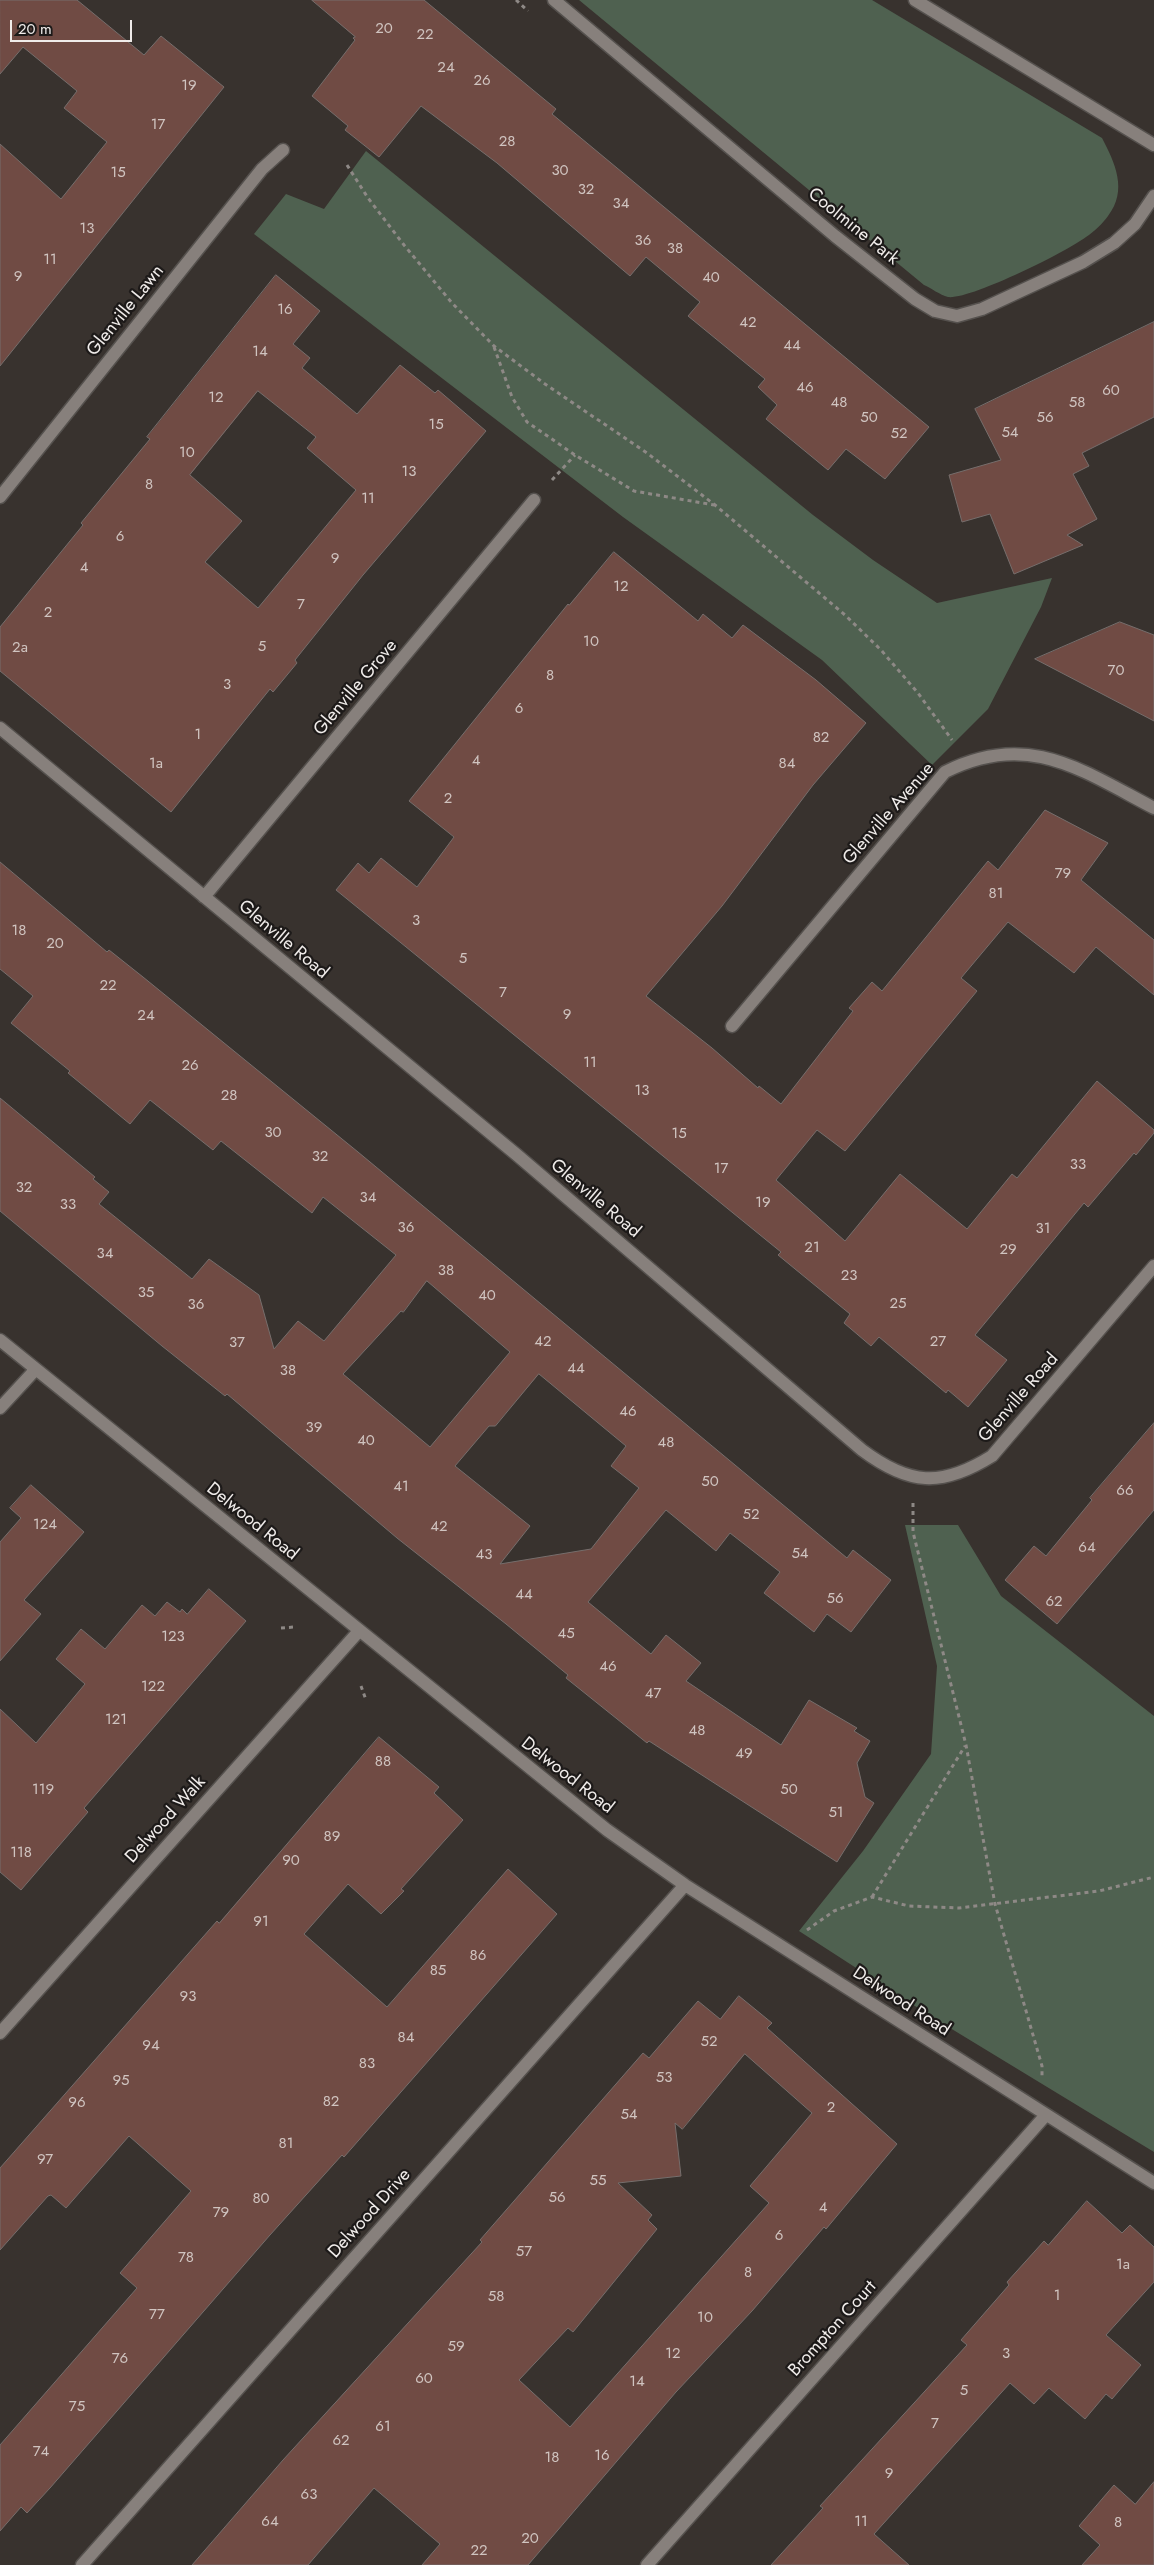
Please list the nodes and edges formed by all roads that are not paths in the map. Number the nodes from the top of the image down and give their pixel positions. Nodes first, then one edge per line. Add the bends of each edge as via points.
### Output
1 (554, 0) edge
2 (915, 0) edge
3 (1154, 145) edge
4 (283, 150) dead end
5 (1154, 196) edge
6 (0, 497) edge
7 (534, 500) road end
8 (0, 728) edge
9 (1154, 808) edge
10 (204, 897) junction
11 (732, 1026) dead end
12 (1154, 1266) edge
13 (0, 1340) edge
14 (36, 1369) junction
15 (0, 1408) edge
16 (358, 1631) junction
17 (684, 1885) junction
18 (0, 2033) edge
19 (1045, 2116) junction
20 (1154, 2184) edge
21 (82, 2565) edge
22 (647, 2565) edge

1 - 5 street, Coolmine Park via 835,236 935,312 957,316 982,309 1083,262 1135,224
2 - 3 street
4 - 6 street, Glenville Lawn via 262,169
7 - 10 street, Glenville Grove
8 - 10 street, Glenville Road
9 - 11 street, Glenville Avenue via 1051,758 1019,754 967,761 946,772
10 - 12 street, Glenville Road via 522,1160 862,1450 891,1470 913,1478 953,1475 971,1470 992,1456
13 - 14 street, Delwood Road
14 - 15 street
14 - 16 street, Delwood Road
16 - 17 street, Delwood Road via 582,1811
16 - 18 street, Delwood Walk
17 - 19 street, Delwood Road
17 - 21 street, Delwood Drive
19 - 20 street, Delwood Road
19 - 22 street, Brompton Court

